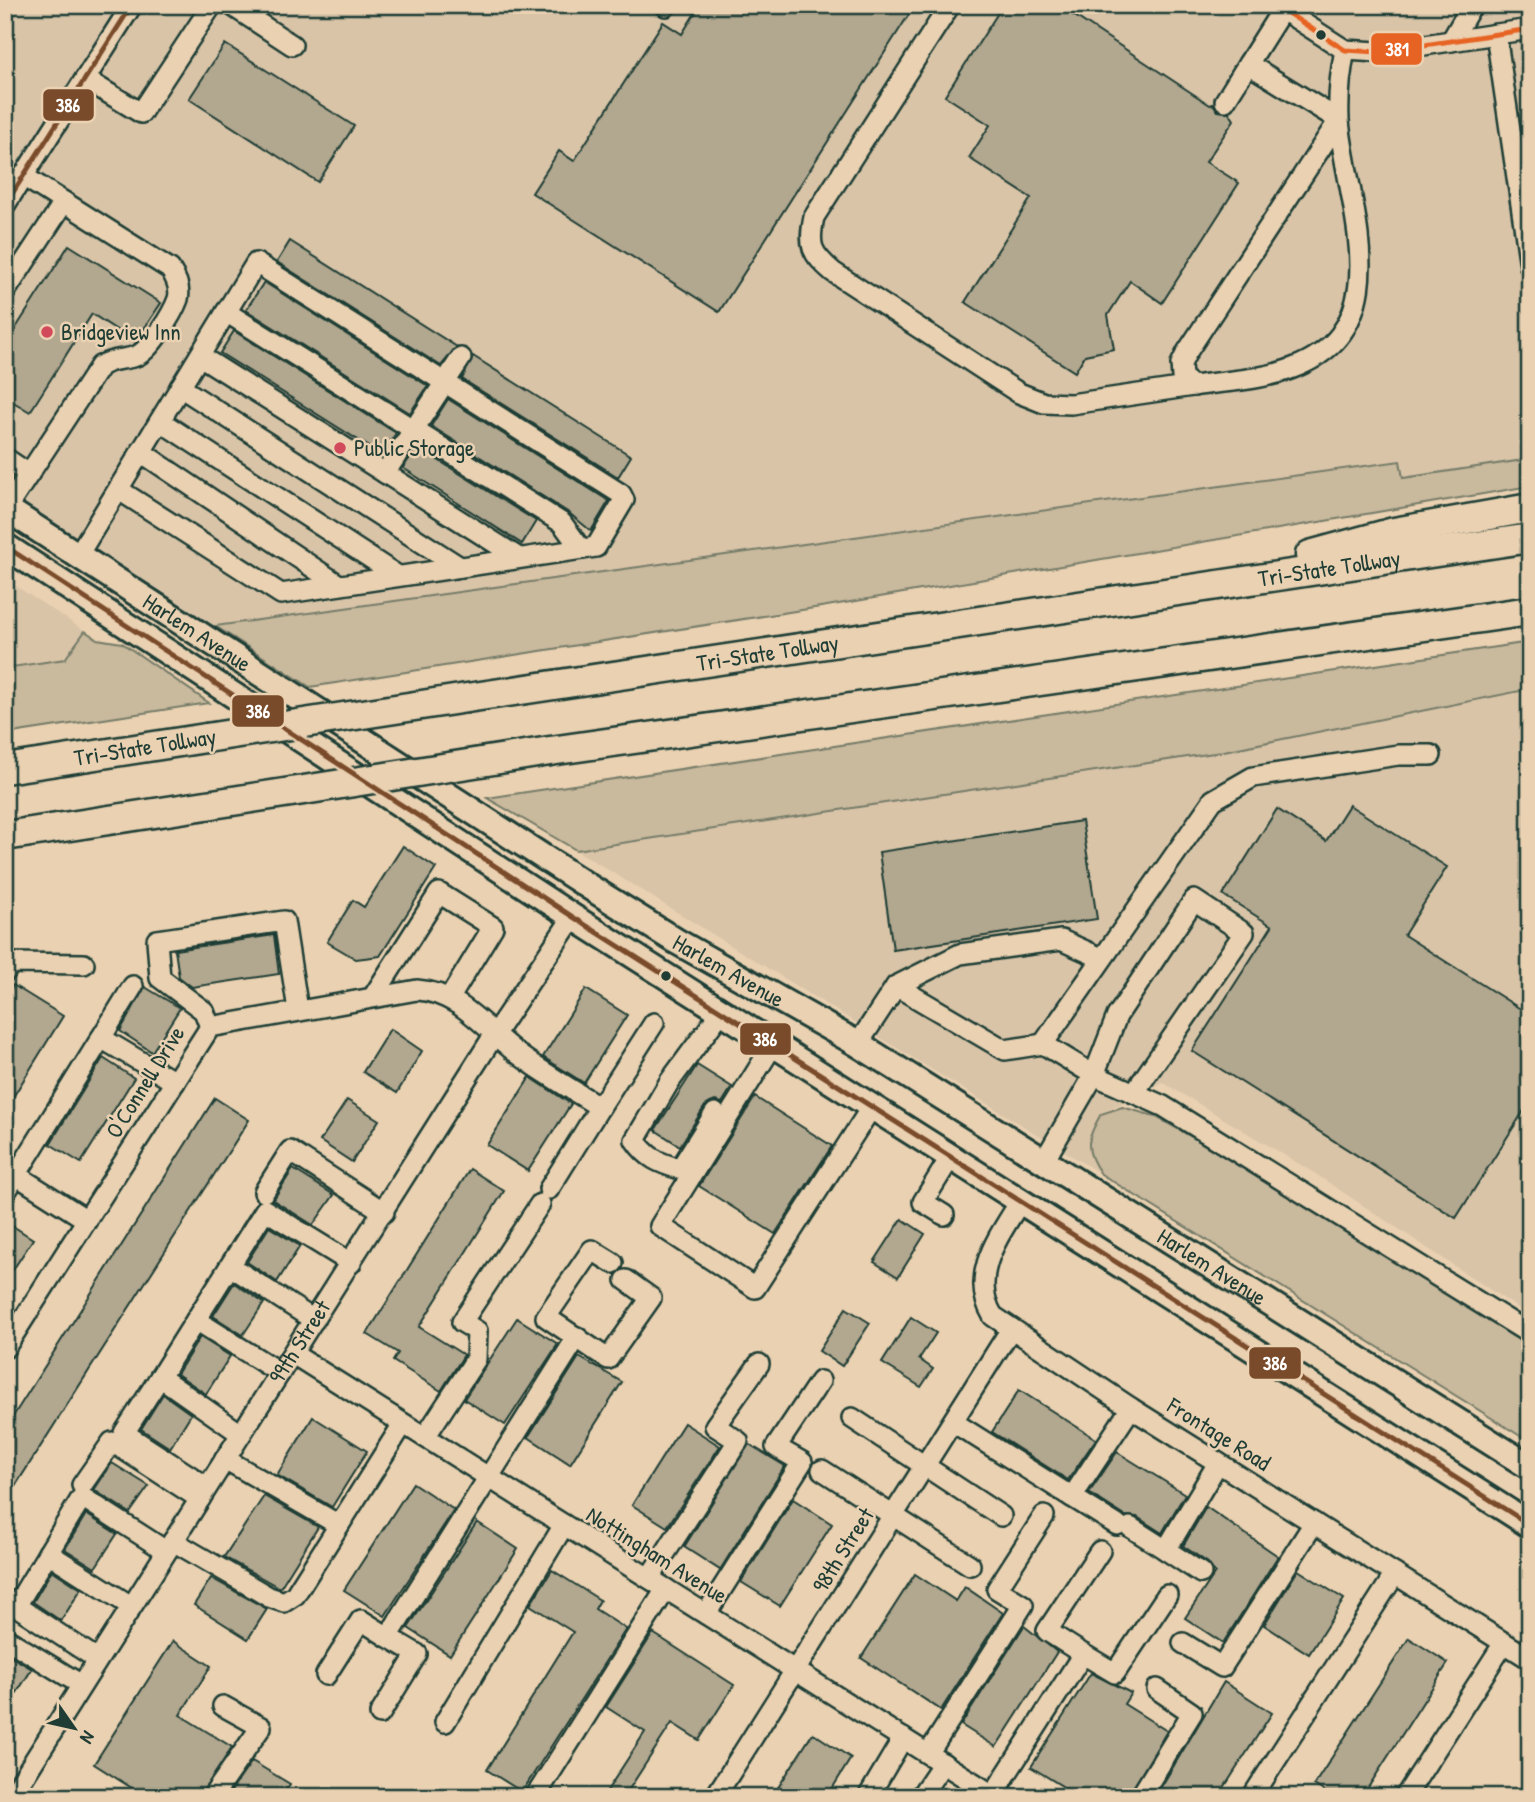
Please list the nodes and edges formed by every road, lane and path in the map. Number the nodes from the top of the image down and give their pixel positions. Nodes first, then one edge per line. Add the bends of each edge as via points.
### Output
1 (132, 5) edge
2 (212, 5) edge
3 (231, 5) edge
4 (950, 5) edge
5 (1472, 5) edge
6 (1279, 7) edge
7 (1530, 29) edge
8 (1496, 34) junction
9 (1451, 41) junction
10 (292, 46) dead end
11 (1345, 50) junction
12 (1248, 64) junction
13 (85, 79) junction
14 (1225, 101) dead end
15 (1339, 120) junction
16 (23, 176) junction
17 (64, 202) junction
18 (5, 205) edge
19 (1530, 266) edge
20 (5, 292) edge
21 (226, 312) junction
22 (200, 356) junction
23 (461, 358) dead end
24 (445, 384) junction
25 (1193, 386) junction
26 (180, 387) junction
27 (160, 421) junction
28 (415, 431) junction
29 (141, 452) junction
30 (5, 458) edge
31 (385, 473) junction
32 (29, 474) junction
33 (119, 490) junction
34 (5, 508) edge
35 (1530, 508) edge
36 (1530, 537) edge
37 (5, 546) edge
38 (580, 549) junction
39 (78, 555) junction
40 (519, 558) junction
41 (460, 567) junction
42 (398, 576) junction
43 (339, 585) junction
44 (1197, 587) junction
45 (1530, 611) edge
46 (1431, 755) dead end
47 (5, 769) edge
48 (5, 835) edge
49 (591, 888) junction
50 (573, 917) junction
51 (1101, 958) junction
52 (84, 964) dead end
53 (5, 972) edge
54 (133, 986) dead end
55 (896, 986) junction
56 (373, 997) junction
57 (449, 999) junction
58 (298, 1010) junction
59 (721, 1012) junction
60 (654, 1023) dead end
61 (210, 1027) junction
62 (496, 1032) junction
63 (101, 1038) junction
64 (768, 1042) junction
65 (858, 1044) junction
66 (1042, 1044) junction
67 (1094, 1074) junction
68 (175, 1082) junction
69 (1134, 1093) junction
70 (600, 1107) junction
71 (871, 1108) junction
72 (950, 1158) junction
73 (1044, 1161) junction
74 (11, 1172) edge
75 (264, 1192) dead end
76 (5, 1193) edge
77 (1021, 1200) junction
78 (384, 1212) junction
79 (944, 1215) dead end
80 (86, 1220) junction
81 (351, 1263) junction
82 (613, 1263) dead end
83 (230, 1266) junction
84 (626, 1280) dead end
85 (196, 1320) junction
86 (314, 1320) junction
87 (1011, 1329) junction
88 (1530, 1334) edge
89 (577, 1337) junction
90 (5, 1348) edge
91 (293, 1354) junction
92 (759, 1364) dead end
93 (280, 1373) junction
94 (160, 1377) junction
95 (820, 1381) dead end
96 (1131, 1408) junction
97 (852, 1418) dead end
98 (953, 1422) junction
99 (403, 1424) junction
100 (241, 1434) junction
101 (425, 1437) junction
102 (225, 1458) junction
103 (1218, 1463) junction
104 (925, 1467) junction
105 (1530, 1467) edge
106 (822, 1470) dead end
107 (489, 1477) junction
108 (82, 1485) dead end
109 (203, 1493) junction
110 (1072, 1497) junction
111 (894, 1515) junction
112 (1001, 1516) dead end
113 (1045, 1516) dead end
114 (1314, 1523) junction
115 (339, 1525) junction
116 (564, 1525) junction
117 (1530, 1525) edge
118 (169, 1546) junction
119 (1166, 1550) junction
120 (1100, 1551) dead end
121 (48, 1553) junction
122 (970, 1565) dead end
123 (1201, 1573) dead end
124 (1395, 1574) junction
125 (649, 1578) junction
126 (666, 1589) junction
127 (1167, 1595) dead end
128 (131, 1606) junction
129 (706, 1614) junction
130 (388, 1637) junction
131 (5, 1638) edge
132 (1183, 1643) dead end
133 (1504, 1643) junction
134 (1083, 1654) junction
135 (97, 1659) junction
136 (1530, 1659) edge
137 (796, 1670) junction
138 (326, 1675) dead end
139 (80, 1684) junction
140 (1157, 1689) dead end
141 (223, 1706) dead end
142 (380, 1714) dead end
143 (445, 1721) dead end
144 (903, 1738) junction
145 (935, 1758) junction
146 (995, 1796) edge
147 (11, 1797) edge
148 (212, 1797) edge
149 (535, 1797) edge
150 (715, 1797) edge
151 (868, 1797) edge
152 (920, 1797) edge
153 (1140, 1797) edge
154 (1252, 1797) edge
155 (1405, 1797) edge

1 - 13 street
2 - 13 street via 141,113
3 - 10 street
4 - 25 street via 814,218 810,239 817,259 1019,393 1044,403 1071,404
5 - 9 street
6 - 11 street
6 - 12 street
7 - 8 street
8 - 9 street
8 - 19 street
9 - 11 street via 1378,52
11 - 15 street
12 - 14 street
12 - 15 street
13 - 16 street
15 - 25 street via 1181,364 1182,377
15 - 25 street via 1362,260 1360,291 1348,323 1325,351 1293,368
16 - 17 street
16 - 18 street
17 - 20 street
17 - 32 street via 170,269 178,281 178,298 152,344 136,356 114,358 100,366
21 - 22 street
21 - 24 street via 257,263
21 - 28 street
22 - 26 street
22 - 31 street
23 - 24 street
24 - 28 street
24 - 38 street via 621,494 624,500 596,547
26 - 27 street
26 - 41 street
27 - 29 street
27 - 42 street
28 - 31 street
28 - 38 street via 562,523
29 - 33 street
29 - 43 street
30 - 32 street
31 - 40 street
32 - 34 street
33 - 39 street
33 - 43 street via 281,594
34 - 39 main road, Harlem Avenue
35 - 44 highway via 1394,532
36 - 44 highway, Tri-State Tollway
37 - 50 main road, Harlem Avenue
38 - 40 street
39 - 49 main road, Harlem Avenue
40 - 41 street
41 - 42 street
42 - 43 street
44 - 47 highway, Tri-State Tollway, bridge
45 - 48 highway, bridge via 550,751
46 - 51 street via 1398,755 1253,777 1213,800
49 - 50 main road, 99th Street
49 - 65 main road, Harlem Avenue
50 - 59 main road, Harlem Avenue
50 - 62 street, 99th Street
51 - 55 street via 1061,940 960,954
51 - 66 street
52 - 53 street via 11,962
54 - 63 street
55 - 65 street
55 - 66 street via 1005,1050
56 - 57 street, O'Connell Drive via 417,990
56 - 57 street via 439,893 492,927
56 - 58 street, O'Connell Drive
57 - 62 street, O'Connell Drive
58 - 61 street, O'Connell Drive
58 - 61 street via 284,921 157,940 160,978 204,1011
59 - 64 main road, Harlem Avenue
59 - 64 street via 670,1081 635,1140 659,1163 680,1169
60 - 70 street
61 - 68 street, O'Connell Drive
62 - 70 street, O'Connell Drive via 519,1056
62 - 78 street, 99th Street
63 - 68 street
63 - 74 street
64 - 71 main road, Harlem Avenue
64 - 71 street via 660,1226 755,1288
65 - 73 main road, Harlem Avenue
66 - 67 street
67 - 69 street
67 - 69 street via 1117,1017 1194,900 1244,933
67 - 73 street
68 - 80 street, O'Connell Drive
69 - 88 street via 1163,1106
70 - 101 street via 462,1322 477,1331 476,1359
71 - 72 main road, Harlem Avenue
72 - 77 main road, Harlem Avenue
72 - 79 street via 923,1202
73 - 105 main road, Harlem Avenue
74 - 76 street
74 - 80 street
75 - 78 street via 290,1152
77 - 87 street, Frontage Road via 989,1252 983,1285 985,1303 993,1316
77 - 117 main road, Harlem Avenue
78 - 81 street, 99th Street
80 - 90 street, O'Connell Drive
81 - 83 street via 265,1210
81 - 86 street, 99th Street
82 - 89 street via 592,1250 546,1317
83 - 85 street
83 - 86 street
84 - 89 street via 651,1298 608,1359
85 - 93 street
85 - 94 street
86 - 91 street, 99th Street
87 - 96 street, Frontage Road
87 - 98 street, 98th Street
89 - 107 street
91 - 93 street, 99th Street
91 - 99 street, Nottingham Avenue
92 - 125 street via 715,1426 738,1441
93 - 100 street, 99th Street
94 - 100 street
94 - 109 street via 124,1433
95 - 129 street via 776,1447 802,1462
96 - 103 street, Frontage Road
96 - 110 street
97 - 104 street
98 - 104 street, 98th Street
98 - 110 street
99 - 101 street, Nottingham Avenue
99 - 115 street
100 - 102 street, 99th Street
101 - 107 street, Nottingham Avenue
102 - 109 street, 99th Street
102 - 115 street
103 - 114 street, Frontage Road
103 - 119 street
104 - 111 street, 98th Street
104 - 112 street
106 - 111 street
107 - 116 street, Nottingham Avenue
107 - 130 street
108 - 109 street via 112,1442
109 - 118 street, 99th Street
110 - 119 street
111 - 122 street
111 - 137 street, 98th Street
113 - 145 street via 998,1589 1023,1605
114 - 124 street, Frontage Road
114 - 132 street via 1222,1667
115 - 118 street via 295,1595 284,1602
116 - 125 street, Nottingham Avenue
116 - 143 street
118 - 121 street via 82,1497
118 - 128 street, 99th Street
119 - 123 street
120 - 134 street via 1047,1631
121 - 128 street
121 - 135 street via 16,1606
124 - 133 street, Frontage Road
124 - 154 street
125 - 126 street, Nottingham Avenue
126 - 129 street, Nottingham Avenue
126 - 149 street
127 - 134 street via 1115,1674
128 - 135 street, 99th Street
129 - 137 street, Nottingham Avenue
130 - 138 street via 361,1620
130 - 142 street via 417,1654
131 - 139 street
133 - 136 street, Frontage Road
133 - 155 street
134 - 146 street
135 - 139 street, 99th Street
137 - 144 street, Nottingham Avenue
137 - 150 street, 98th Street
139 - 147 street, 99th Street
140 - 153 street via 1192,1713
141 - 148 street via 261,1727
144 - 145 street, Nottingham Avenue
144 - 151 street
145 - 146 street, Nottingham Avenue
145 - 152 street

